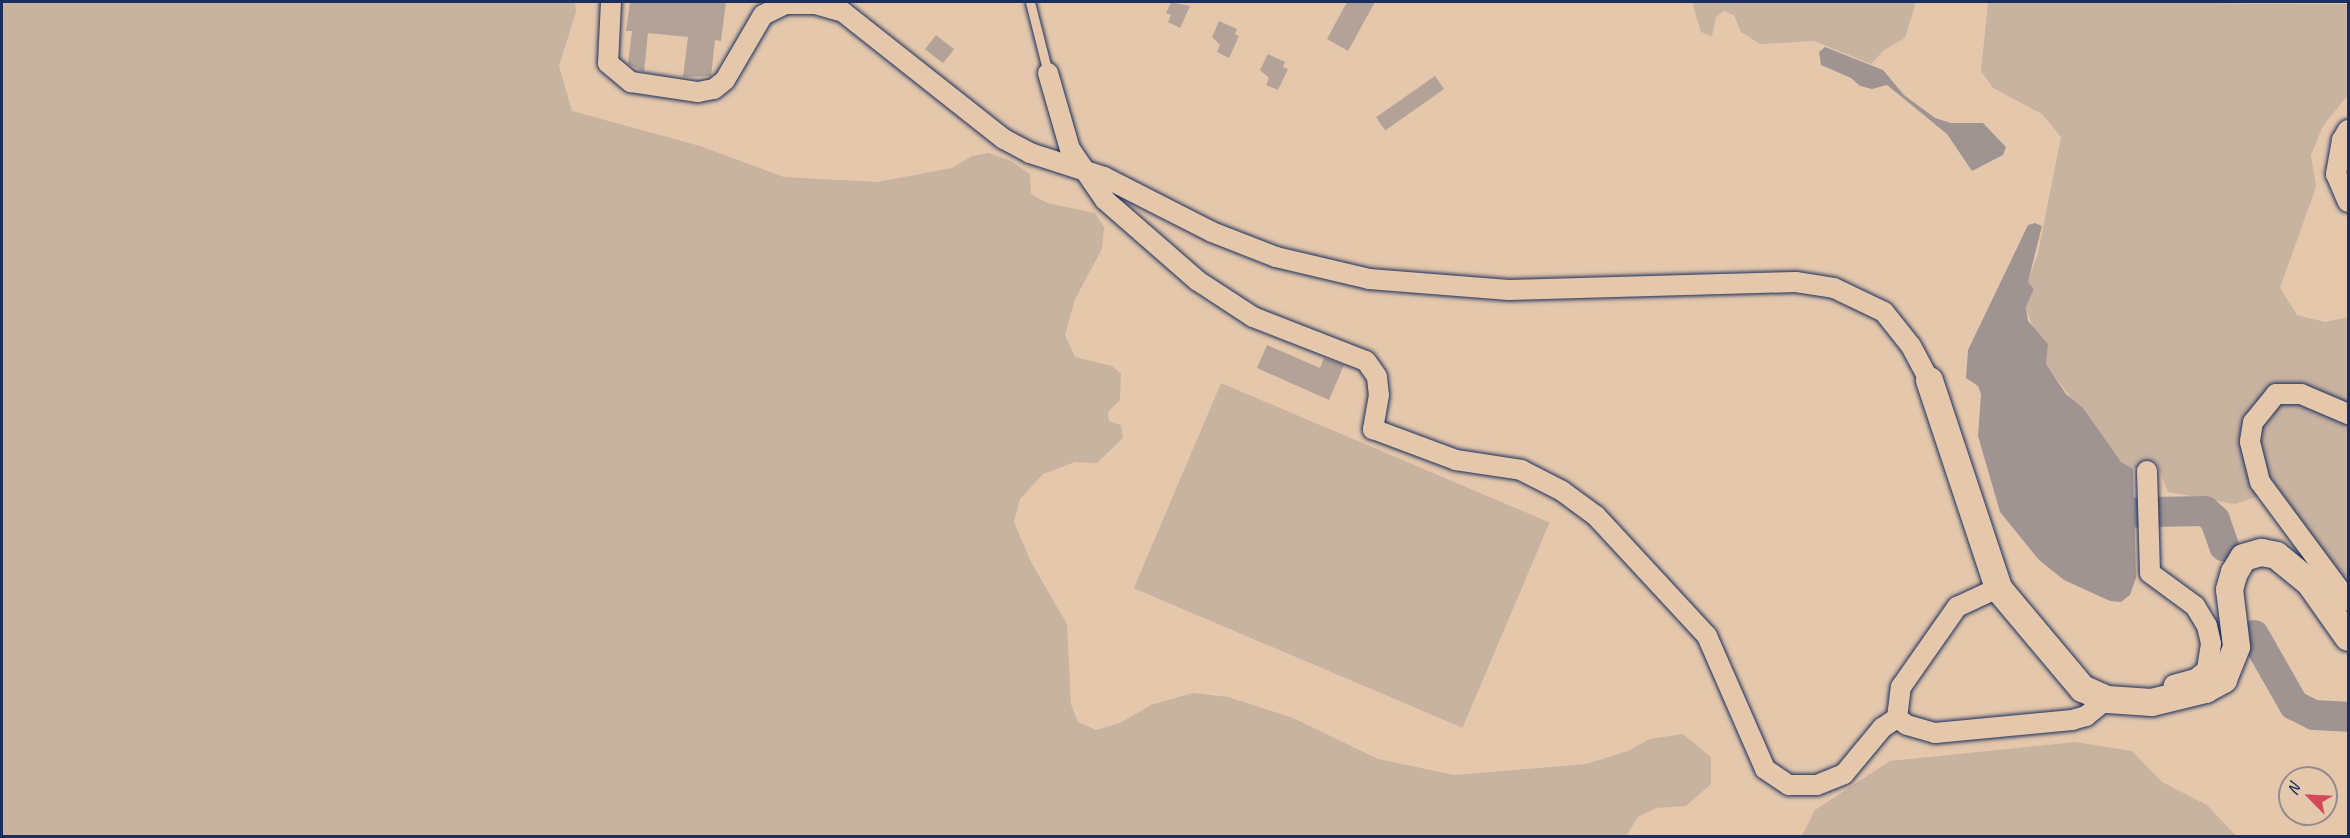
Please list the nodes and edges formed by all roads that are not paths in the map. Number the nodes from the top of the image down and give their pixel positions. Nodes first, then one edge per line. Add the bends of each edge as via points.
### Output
1 (610, 2) edge
2 (1030, 2) edge
3 (1048, 73) joint
4 (2349, 130) edge
5 (1084, 171) junction
6 (2349, 202) edge
7 (1929, 381) joint
8 (2349, 414) edge
9 (2147, 471) dead end
10 (1998, 588) junction
11 (2349, 601) edge
12 (2349, 637) edge
13 (2107, 699) junction
14 (2151, 702) junction
15 (1897, 718) junction

1 - 5 street via 608,63 631,82 698,92 714,89 725,80 763,15 786,4 815,4 843,12 1004,139 1030,153
2 - 3 lane
3 - 5 street via 1070,149
4 - 6 street via 2342,140 2336,174
5 - 7 street via 1104,177 1212,232 1276,257 1368,279 1509,290 1796,282 1834,288 1884,312 1911,345
5 - 15 street via 1105,200 1216,293 1253,317 1366,361 1377,377 1379,395 1373,429 1456,460 1521,470 1562,491 1596,516 1707,636 1765,769 1789,785 1817,786 1844,774 1882,728
7 - 10 street
8 - 11 street via 2301,394 2276,394 2253,422 2250,442 2260,482 2275,507
9 - 14 street via 2150,573 2195,606 2207,626 2211,644 2207,670 2196,679 2163,688
10 - 13 street via 2082,688
10 - 15 street via 1956,607 1901,687
12 - 14 street via 2326,603 2293,567 2276,555 2261,552 2243,557 2229,589 2236,646 2223,679 2205,689
13 - 14 street
13 - 15 street via 2086,716 2072,720 1935,733

